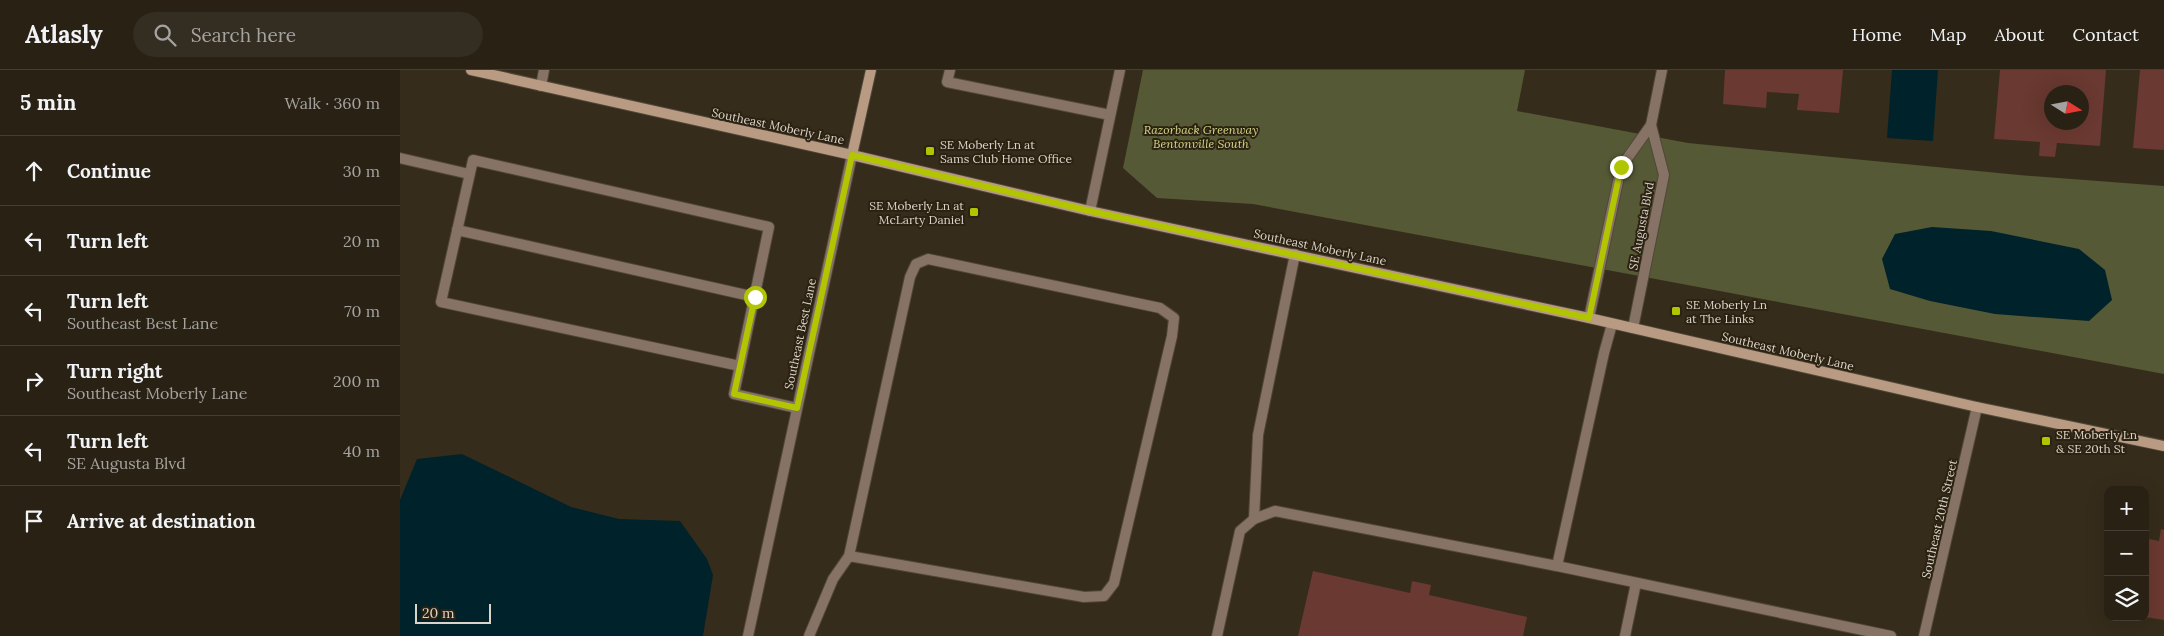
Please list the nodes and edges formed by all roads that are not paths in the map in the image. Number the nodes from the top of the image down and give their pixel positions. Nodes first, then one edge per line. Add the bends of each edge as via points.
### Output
1 (470, 70) edge
2 (544, 70) edge
3 (871, 70) edge
4 (950, 70) edge
5 (1120, 70) edge
6 (1662, 70) edge
7 (541, 86) junction
8 (1110, 116) junction
9 (1651, 125) junction
10 (852, 155) junction
11 (400, 158) edge
12 (469, 174) junction
13 (1090, 211) junction
14 (457, 230) junction
15 (1295, 254) junction
16 (755, 297) junction
17 (1589, 318) junction
18 (1612, 324) junction
19 (1633, 328) junction
20 (740, 366) junction
21 (1978, 407) junction
22 (797, 408) junction
23 (2164, 446) edge
24 (1254, 519) junction
25 (848, 556) junction
26 (1558, 566) junction
27 (1636, 583) junction
28 (748, 636) edge
29 (809, 636) edge
30 (1217, 636) edge
31 (1625, 636) edge
32 (1891, 636) edge
33 (1924, 636) edge

1 - 7 street, Southeast Moberly Lane
2 - 7 street
3 - 10 street
4 - 8 street via 947,82
5 - 8 street
6 - 9 street
7 - 10 street, Southeast Moberly Lane
8 - 13 street
9 - 17 street via 1621,167
9 - 19 street, SE Augusta Blvd via 1664,175
10 - 13 street, Southeast Moberly Lane
10 - 22 street, Southeast Best Lane
11 - 12 street
12 - 14 street
12 - 16 street via 473,160 769,227
13 - 15 street, Southeast Moberly Lane
14 - 16 street
14 - 20 street via 442,302
15 - 17 street, Southeast Moberly Lane
15 - 24 street via 1258,435
16 - 20 street
17 - 18 street, Southeast Moberly Lane
18 - 19 street, Southeast Moberly Lane
18 - 26 street
19 - 21 street, Southeast Moberly Lane
20 - 22 street via 734,394
21 - 23 street, Southeast Moberly Lane
21 - 33 street, Southeast 20th Street
22 - 28 street, Southeast Best Lane
24 - 26 street via 1275,511
24 - 30 street via 1240,531
25 - 25 street via 910,277 916,264 928,259 938,261 1160,308 1174,318 1114,583 1104,596 1084,597
25 - 29 street via 833,579
26 - 27 street
27 - 31 street
27 - 32 street

